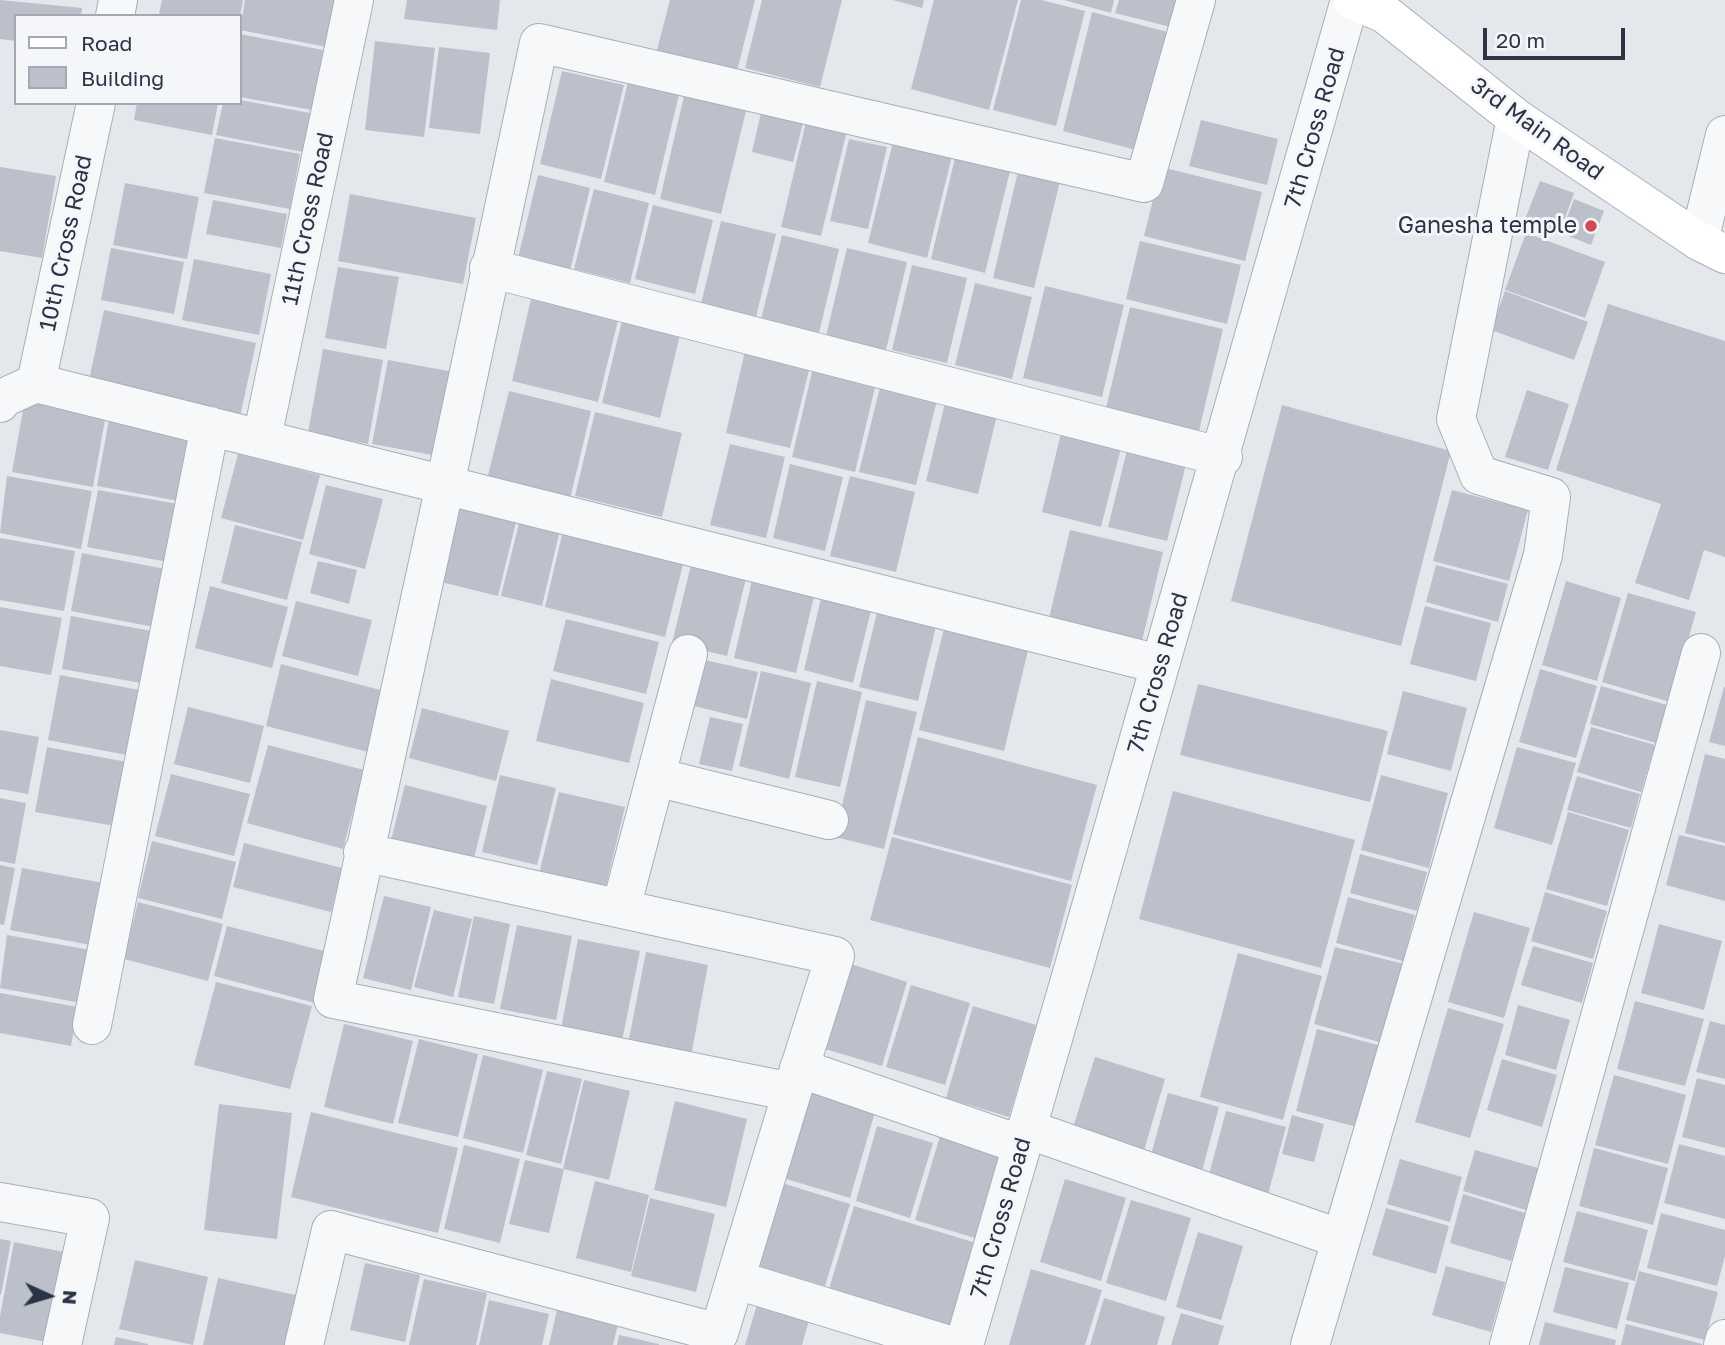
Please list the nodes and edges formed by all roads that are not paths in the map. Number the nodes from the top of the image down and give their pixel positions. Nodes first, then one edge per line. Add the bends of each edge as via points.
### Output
1 (354, 0) edge
2 (1196, 0) edge
3 (1369, 4) edge
4 (96, 105) edge
5 (1516, 118) junction
6 (1725, 135) edge
7 (1712, 248) edge
8 (489, 268) junction
9 (36, 383) junction
10 (0, 403) edge
11 (209, 426) junction
12 (261, 438) junction
13 (1223, 457) junction
14 (445, 485) junction
15 (1701, 653) dead end
16 (688, 654) dead end
17 (1159, 664) junction
18 (656, 777) junction
19 (829, 820) dead end
20 (363, 852) junction
21 (621, 908) junction
22 (92, 1025) dead end
23 (796, 1080) junction
24 (1025, 1137) junction
25 (0, 1202) edge
26 (1341, 1239) junction
27 (737, 1280) junction
28 (1725, 1339) edge
29 (62, 1345) edge
30 (304, 1345) edge
31 (948, 1345) edge
32 (964, 1345) edge
33 (1310, 1345) edge
34 (1509, 1345) edge
35 (1723, 1345) edge

1 - 12 street, 11th Cross Road
2 - 8 street via 1144,183 539,43
3 - 5 street, 3rd Main Road
3 - 13 street, 7th Cross Road
4 - 9 street, 10th Cross Road
5 - 7 street, 3rd Main Road
5 - 26 street via 1456,419 1479,475 1551,497 1543,555
6 - 7 street
8 - 13 street
8 - 14 street
9 - 10 street
9 - 11 street
11 - 12 street
11 - 22 street
12 - 14 street
13 - 17 street, 7th Cross Road
14 - 17 street
14 - 20 street
15 - 34 street
16 - 18 street
17 - 24 street, 7th Cross Road
18 - 19 street
18 - 21 street
20 - 21 street
20 - 23 street via 334,999
21 - 23 street via 835,956
23 - 24 street
23 - 27 street
24 - 26 street
24 - 32 street, 7th Cross Road
25 - 29 street via 90,1218
26 - 33 street
27 - 30 street via 719,1334 331,1230
27 - 31 street
28 - 35 street

